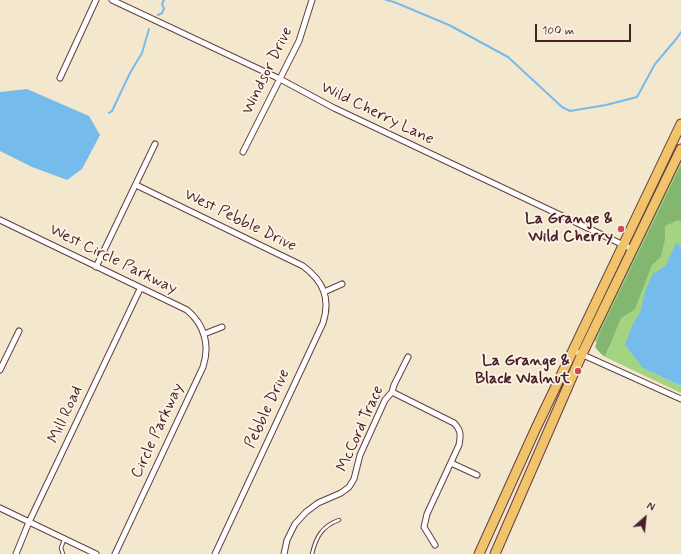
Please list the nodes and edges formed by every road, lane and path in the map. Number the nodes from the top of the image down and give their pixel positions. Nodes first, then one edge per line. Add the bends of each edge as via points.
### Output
1 (96, 0) edge
2 (112, 0) edge
3 (312, 0) edge
4 (60, 78) dead end
5 (280, 79) junction
6 (681, 124) edge
7 (155, 144) dead end
8 (681, 149) edge
9 (243, 152) dead end
10 (136, 185) junction
11 (0, 220) edge
12 (628, 247) junction
13 (96, 267) junction
14 (342, 284) dead end
15 (140, 289) junction
16 (324, 292) junction
17 (222, 327) dead end
18 (18, 331) dead end
19 (204, 334) junction
20 (572, 350) junction
21 (582, 354) junction
22 (408, 357) dead end
23 (0, 370) edge
24 (392, 392) junction
25 (681, 399) edge
26 (451, 463) junction
27 (477, 476) dead end
28 (0, 508) edge
29 (339, 520) dead end
30 (29, 522) junction
31 (64, 539) junction
32 (435, 545) dead end
33 (16, 554) edge
34 (62, 554) edge
35 (96, 554) edge
36 (115, 554) edge
37 (215, 554) edge
38 (284, 554) edge
39 (312, 554) edge
40 (479, 554) edge
41 (495, 554) edge

1 - 4 street
2 - 5 street, Wild Cherry Lane
3 - 5 street, Windsor Drive via 299,41
5 - 9 street, Windsor Drive
5 - 12 street, Wild Cherry Lane via 334,108
6 - 12 highway
7 - 10 street
8 - 12 highway
10 - 13 street
10 - 16 street, West Pebble Drive via 304,266 320,283
11 - 13 street, West Circle Parkway
12 - 20 highway
12 - 21 highway
13 - 15 street, West Circle Parkway
14 - 16 street
15 - 19 street, West Circle Parkway via 187,310 194,316
15 - 30 street, Mill Road
16 - 37 street, Pebble Drive via 327,312 323,323
17 - 19 street
18 - 23 street
19 - 36 street, Circle Parkway via 207,346 203,367
20 - 21 street
20 - 40 highway
21 - 25 street
21 - 41 highway
22 - 24 street, McCord Trace
24 - 26 street via 454,423 459,429 461,436
24 - 38 street, McCord Trace via 385,400 360,455 354,479 349,487 306,512 295,524 287,540
26 - 27 street
26 - 32 street via 427,514 424,527
28 - 30 street
29 - 39 lane via 324,529 316,539
30 - 31 street
30 - 33 street, Mill Road
31 - 34 lane
31 - 35 street

